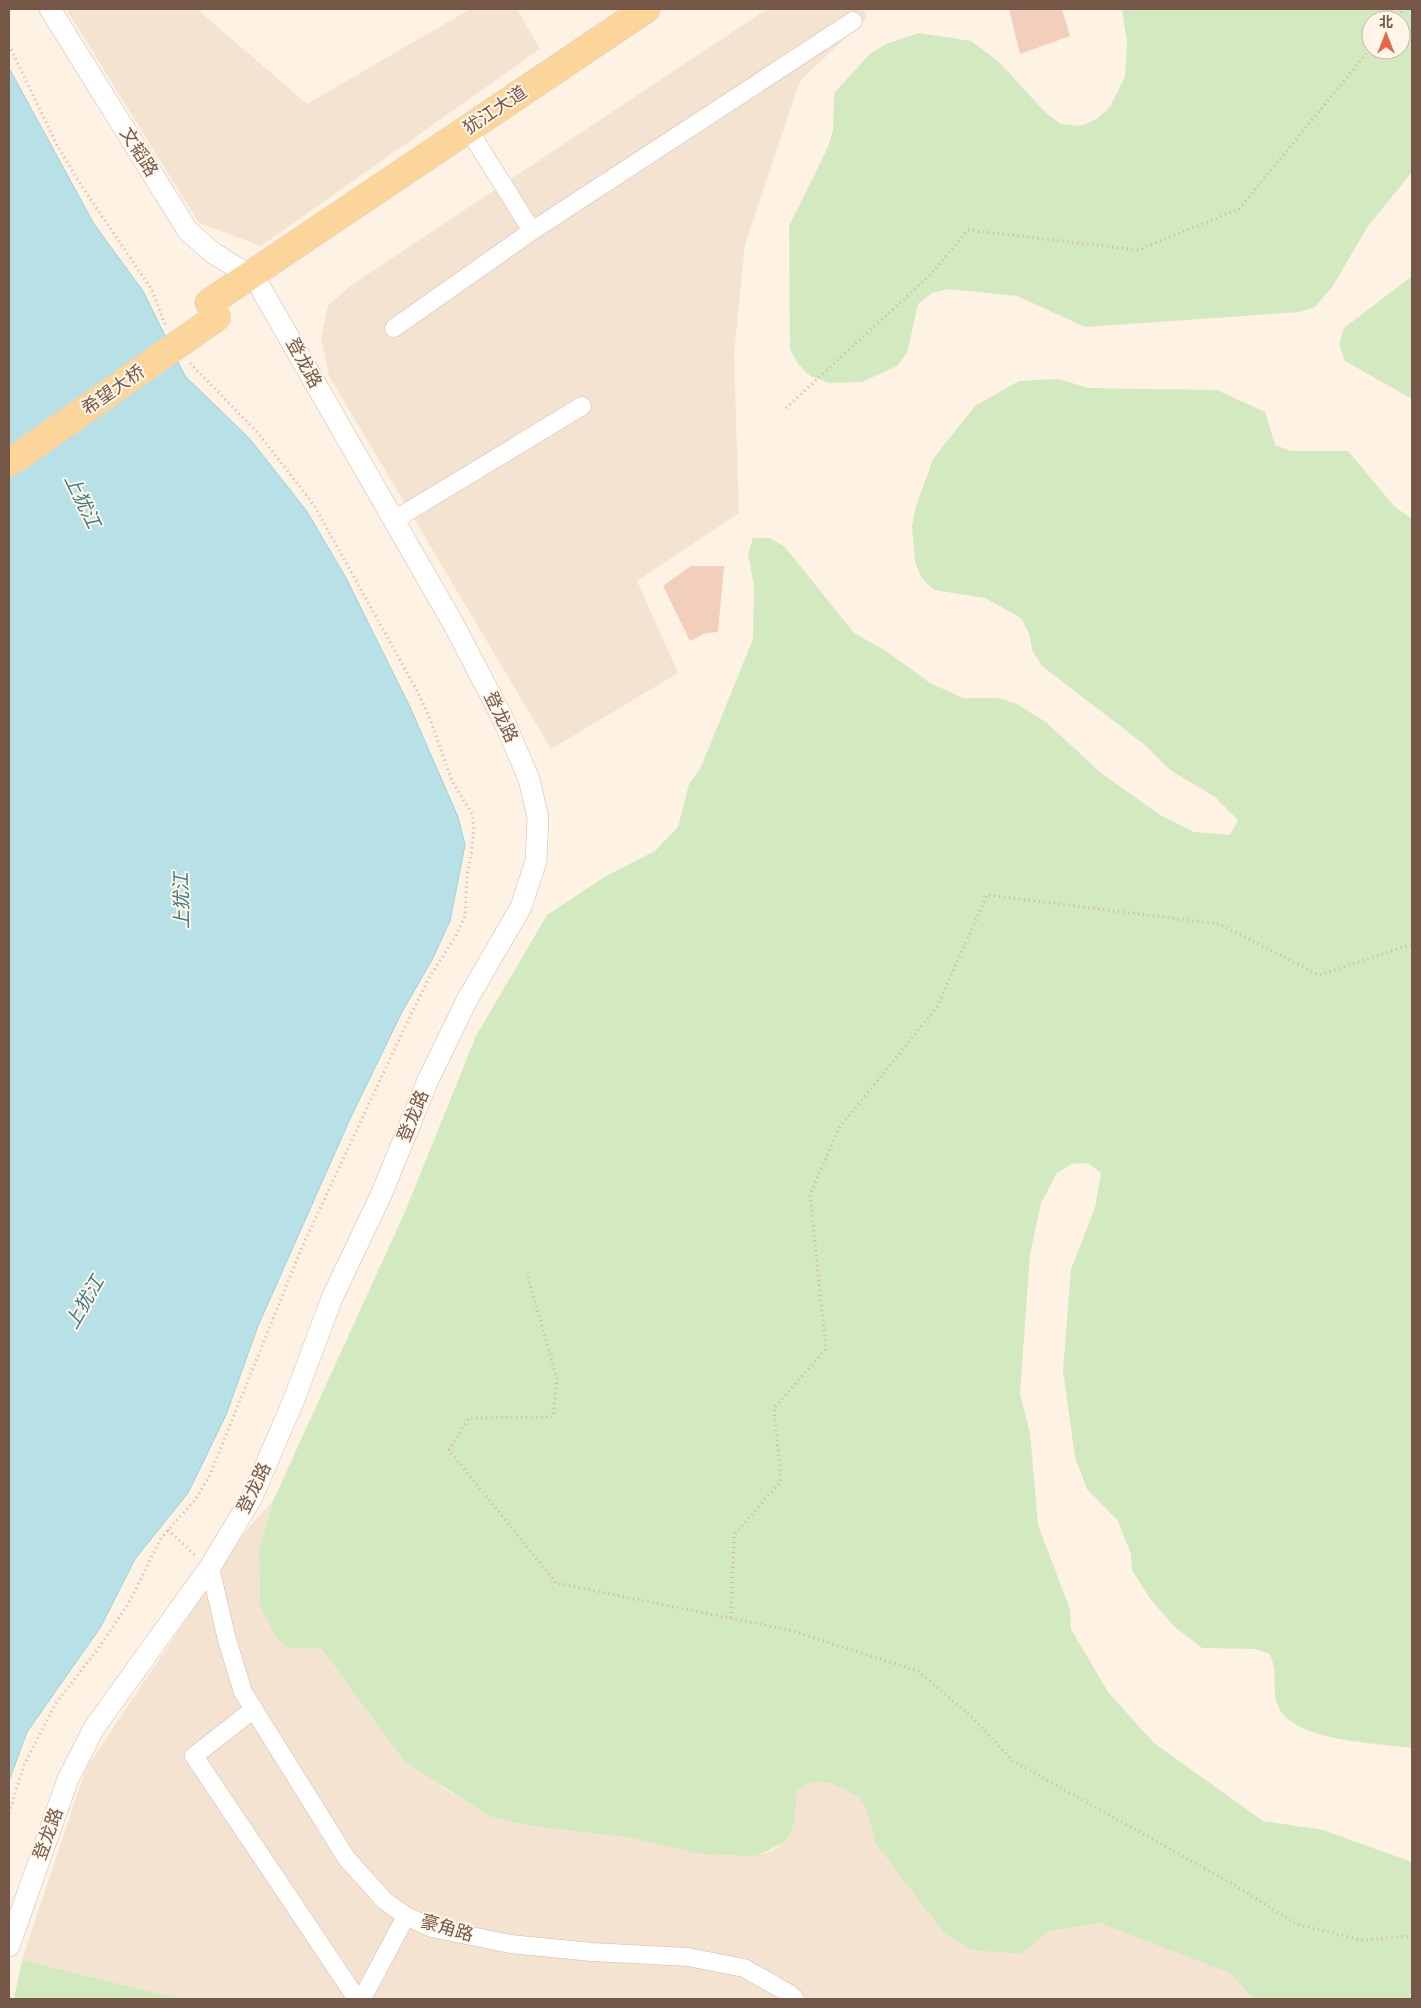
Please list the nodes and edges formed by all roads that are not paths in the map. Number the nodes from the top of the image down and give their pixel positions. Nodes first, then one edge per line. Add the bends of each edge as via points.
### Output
1 (50, 9) edge
2 (646, 9) edge
3 (853, 21) dead end
4 (468, 129) junction
5 (532, 231) junction
6 (254, 281) junction
7 (213, 310) junction
8 (394, 328) dead end
9 (582, 406) dead end
10 (9, 443) edge
11 (9, 463) edge
12 (394, 520) junction
13 (205, 1563) junction
14 (254, 1709) junction
15 (406, 1916) junction
16 (9, 1946) edge
17 (356, 1999) edge
18 (362, 1999) edge
19 (795, 1999) edge

1 - 6 street, 文韬路 via 188,231
2 - 4 main road, 犹江大道
3 - 5 street
4 - 5 street
4 - 6 main road, 犹江大道 via 345,212
5 - 8 street
6 - 7 main road, 犹江大道
6 - 12 street, 登龙路
7 - 10 main road, 希望大桥
7 - 11 main road, 希望大桥, bridge
9 - 12 street
12 - 13 street, 登龙路 via 454,625 504,721 529,778 538,818 536,861 521,907 467,1000 428,1080 381,1195 332,1298 295,1397 252,1497
13 - 14 street, 豪角路 via 243,1692
13 - 16 street, 登龙路 via 94,1728 68,1779
14 - 15 street, 豪角路 via 347,1859 385,1902
14 - 17 street via 194,1756
15 - 18 street
15 - 19 street, 豪角路 via 432,1928 510,1944 688,1957 744,1968

